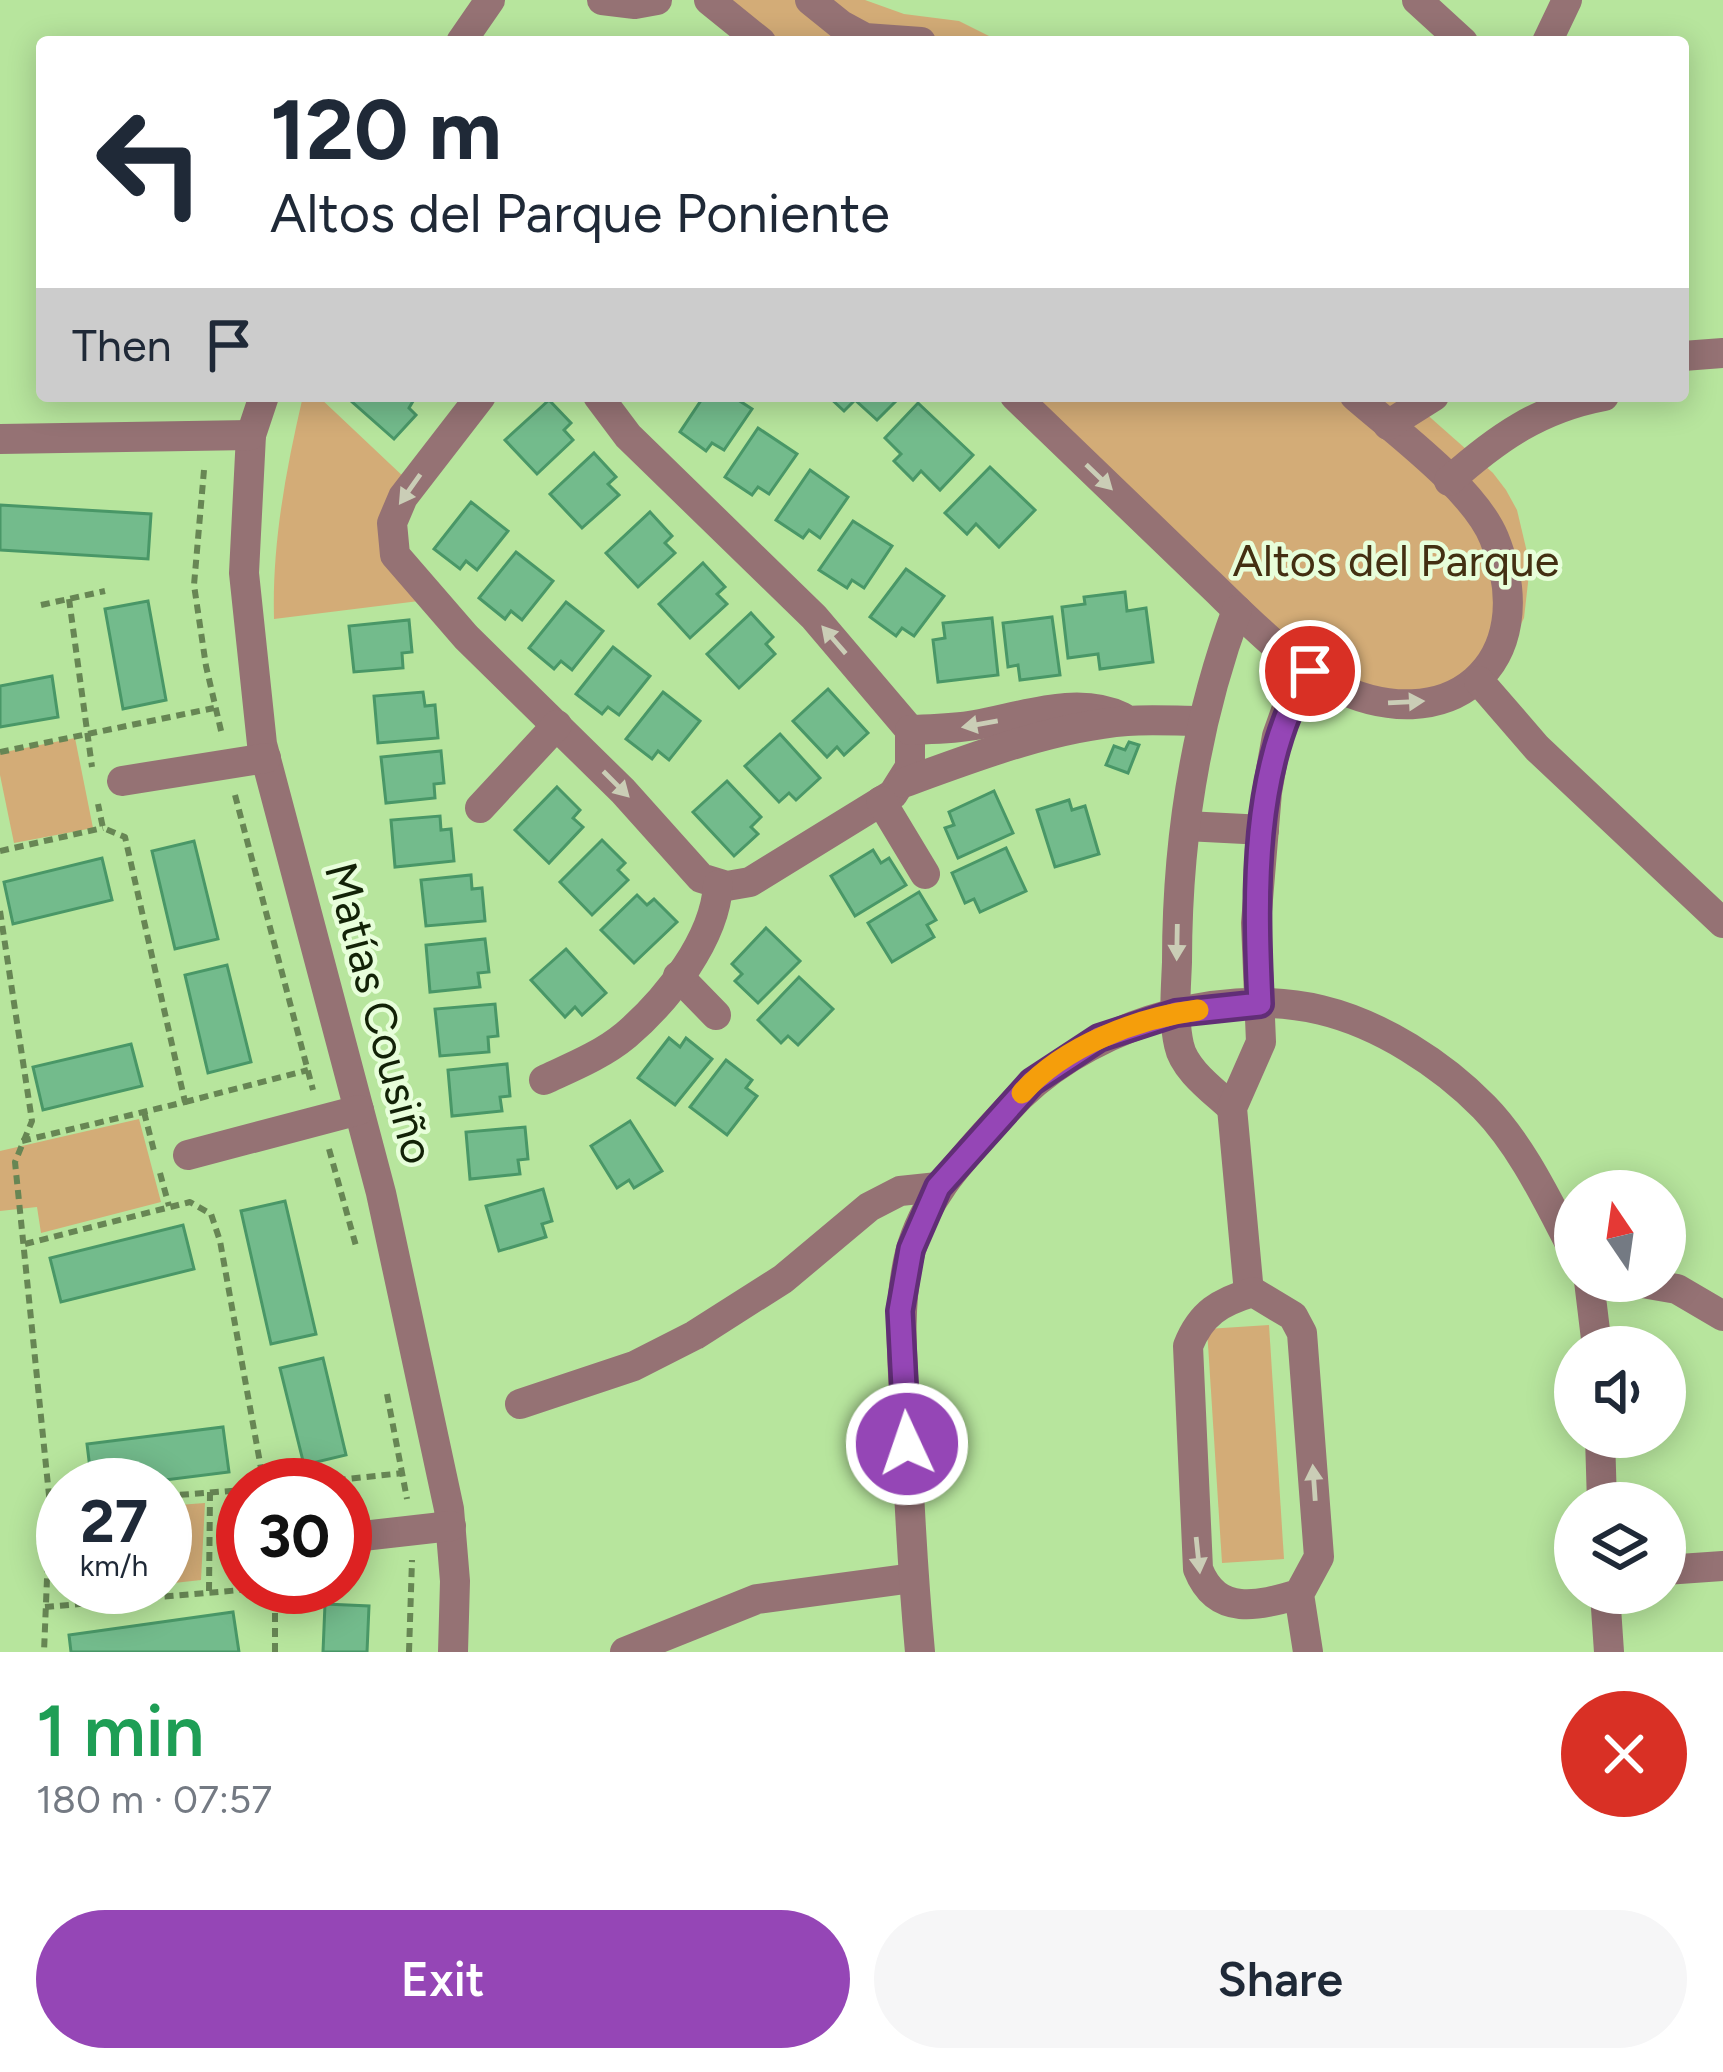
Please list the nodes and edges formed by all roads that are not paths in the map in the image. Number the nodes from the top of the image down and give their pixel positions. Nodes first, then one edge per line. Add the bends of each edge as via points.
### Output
1 (515, 0) edge
2 (602, 0) edge
3 (657, 0) edge
4 (709, 0) edge
5 (810, 0) edge
6 (1417, 0) edge
7 (485, 8) edge
8 (465, 36) edge
9 (754, 36) edge
10 (857, 36) edge
11 (1456, 36) edge
12 (1723, 353) edge
13 (1689, 356) edge
14 (262, 402) edge
15 (476, 402) edge
16 (603, 402) edge
17 (1021, 402) edge
18 (1362, 402) edge
19 (1424, 402) edge
20 (1576, 402) edge
21 (1388, 425) junction
22 (251, 435) junction
23 (0, 439) edge
24 (1450, 481) junction
25 (1237, 610) junction
26 (1310, 671) junction
27 (1480, 681) junction
28 (1202, 721) junction
29 (557, 725) junction
30 (1034, 727) junction
31 (910, 730) junction
32 (266, 758) junction
33 (122, 781) dead end
34 (892, 792) junction
35 (480, 808) dead end
36 (1186, 826) junction
37 (1264, 830) junction
38 (925, 874) dead end
39 (718, 885) junction
40 (1723, 923) edge
41 (678, 976) junction
42 (1260, 1004) junction
43 (1176, 1013) junction
44 (716, 1015) dead end
45 (544, 1080) dead end
46 (1232, 1108) junction
47 (359, 1110) junction
48 (188, 1155) dead end
49 (938, 1187) junction
50 (1554, 1216) edge
51 (1249, 1293) junction
52 (1686, 1294) edge
53 (1723, 1316) edge
54 (520, 1404) dead end
55 (451, 1526) junction
56 (372, 1535) edge
57 (1723, 1565) edge
58 (1686, 1568) edge
59 (914, 1578) junction
60 (1299, 1594) junction
61 (1606, 1614) edge
62 (453, 1652) edge
63 (625, 1652) edge
64 (920, 1652) edge
65 (1308, 1652) edge
66 (1609, 1652) edge

1 - 7 street
2 - 3 street
4 - 9 street
5 - 10 street
6 - 11 street
7 - 8 street
12 - 13 street
14 - 22 street, Matías Cousiño
15 -> 29 street via 403,497 392,543 412,579
31 -> 16 street via 814,616 637,446
17 -> 25 street
18 - 21 street
19 - 21 street
20 - 24 street via 1521,423
21 - 24 street
22 - 23 street
22 - 32 street, Matías Cousiño via 244,572
24 - 27 street via 1494,538 1507,594 1501,650
25 - 26 street
25 - 28 street
26 -> 27 street via 1388,704 1442,698
26 - 37 street via 1277,736
27 - 40 street via 1537,748
28 - 30 street via 1130,721 1103,707
28 - 36 street
29 - 35 street
29 -> 39 street via 679,857
30 -> 31 street
30 - 34 street
31 - 34 street via 912,756
32 - 33 street
32 - 47 street, Matías Cousiño
34 - 38 street
34 - 39 street via 769,873
36 - 37 street
36 -> 43 street
37 - 42 street
39 - 41 street via 709,926
41 - 44 street
41 - 45 street via 626,1034
42 - 43 street
42 - 46 street via 1261,1042
42 - 50 street via 1320,1010 1412,1049 1485,1108
43 - 46 street via 1179,1049
43 - 49 street via 1099,1038 1032,1082
46 - 51 street
47 - 48 street
47 - 55 street, Matías Cousiño
49 - 54 street via 900,1191 869,1207 783,1279 695,1335 634,1366
49 - 59 street via 911,1249 900,1311
60 -> 51 street via 1319,1557 1302,1334 1274,1301
51 -> 60 street via 1213,1307 1188,1346 1198,1569 1205,1588 1236,1604
52 - 53 street
55 - 56 street
55 - 62 street, Matías Cousiño
57 - 58 street
59 - 63 street via 757,1599
59 - 64 street
60 - 65 street
61 - 66 street

